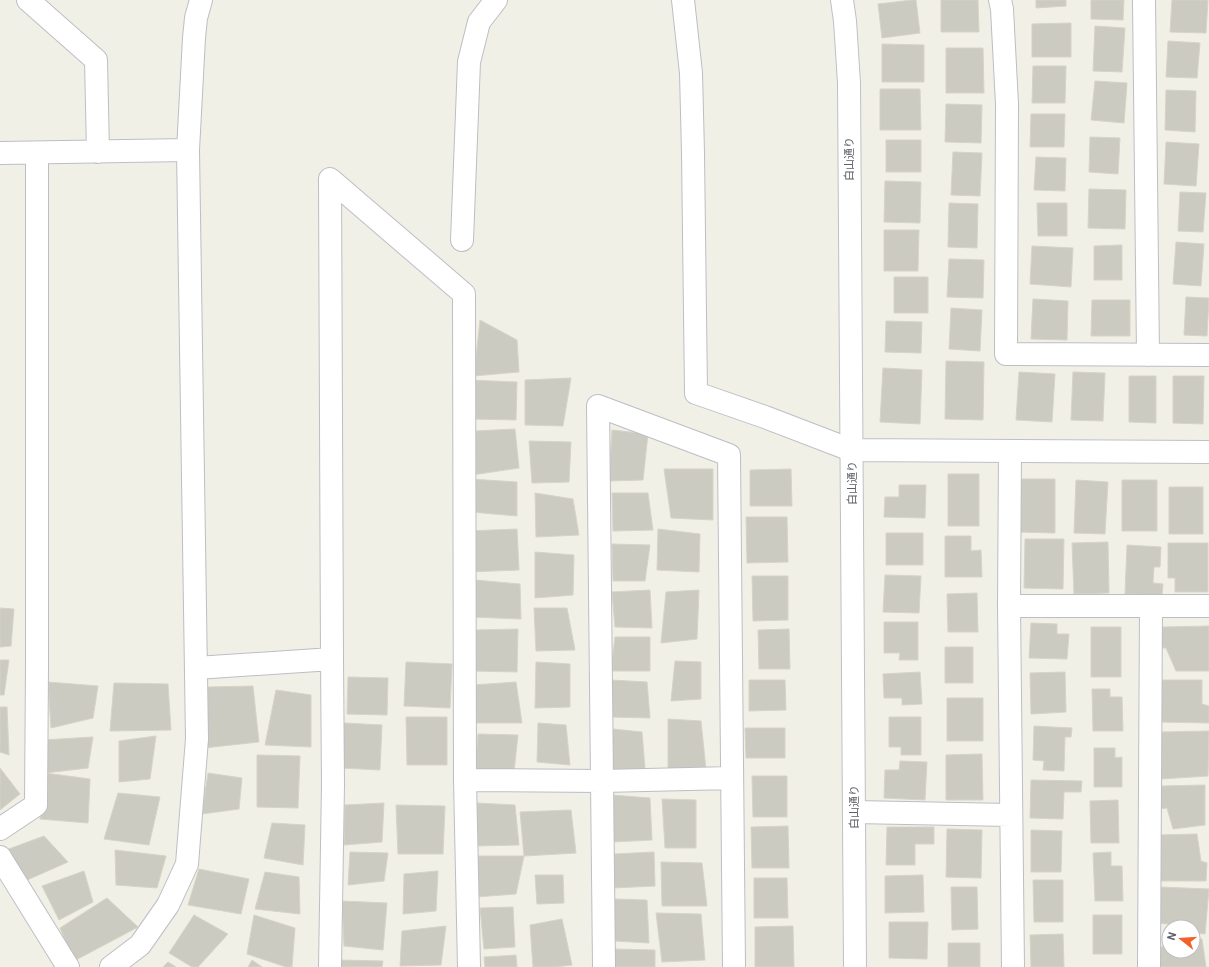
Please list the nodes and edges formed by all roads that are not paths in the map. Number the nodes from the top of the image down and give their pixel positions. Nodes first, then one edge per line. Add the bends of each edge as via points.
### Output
1 (28, 0) edge
2 (201, 0) edge
3 (496, 0) edge
4 (684, 0) edge
5 (842, 0) edge
6 (1000, 0) edge
7 (1144, 0) edge
8 (188, 150) junction
9 (98, 152) junction
10 (0, 153) edge
11 (37, 153) junction
12 (462, 240) dead end
13 (1148, 355) junction
14 (1209, 355) edge
15 (852, 450) junction
16 (1010, 451) junction
17 (1209, 452) edge
18 (1009, 606) junction
19 (1151, 606) junction
20 (1209, 606) edge
21 (332, 659) junction
22 (196, 668) junction
23 (732, 778) junction
24 (465, 780) junction
25 (602, 781) junction
26 (854, 812) junction
27 (1011, 815) junction
28 (0, 829) edge
29 (0, 857) edge
30 (68, 967) edge
31 (111, 967) edge
32 (330, 967) edge
33 (469, 967) edge
34 (604, 967) edge
35 (734, 967) edge
36 (855, 967) edge
37 (1013, 967) edge
38 (1150, 967) edge

1 - 9 street via 96,60
2 - 8 street via 194,38
3 - 12 street via 479,22 469,62
4 - 15 street via 691,73 696,393
5 - 15 street, 白山通り via 849,83
6 - 13 street via 1007,104 1006,354
7 - 13 street
8 - 9 street
8 - 22 street
9 - 11 street
10 - 11 street
11 - 28 street via 36,804
13 - 14 street
15 - 16 street
15 - 26 street, 白山通り
16 - 17 street
16 - 18 street
18 - 19 street
18 - 27 street
19 - 20 street
19 - 38 street
21 - 22 street
21 - 24 street via 330,180 464,294
21 - 32 street
22 - 31 street via 197,739 187,864 168,905 140,946
23 - 25 street
23 - 25 street via 729,455 598,406
23 - 35 street
24 - 25 street
24 - 33 street
25 - 34 street
26 - 27 street
26 - 36 street, 白山通り
27 - 37 street
29 - 30 street

